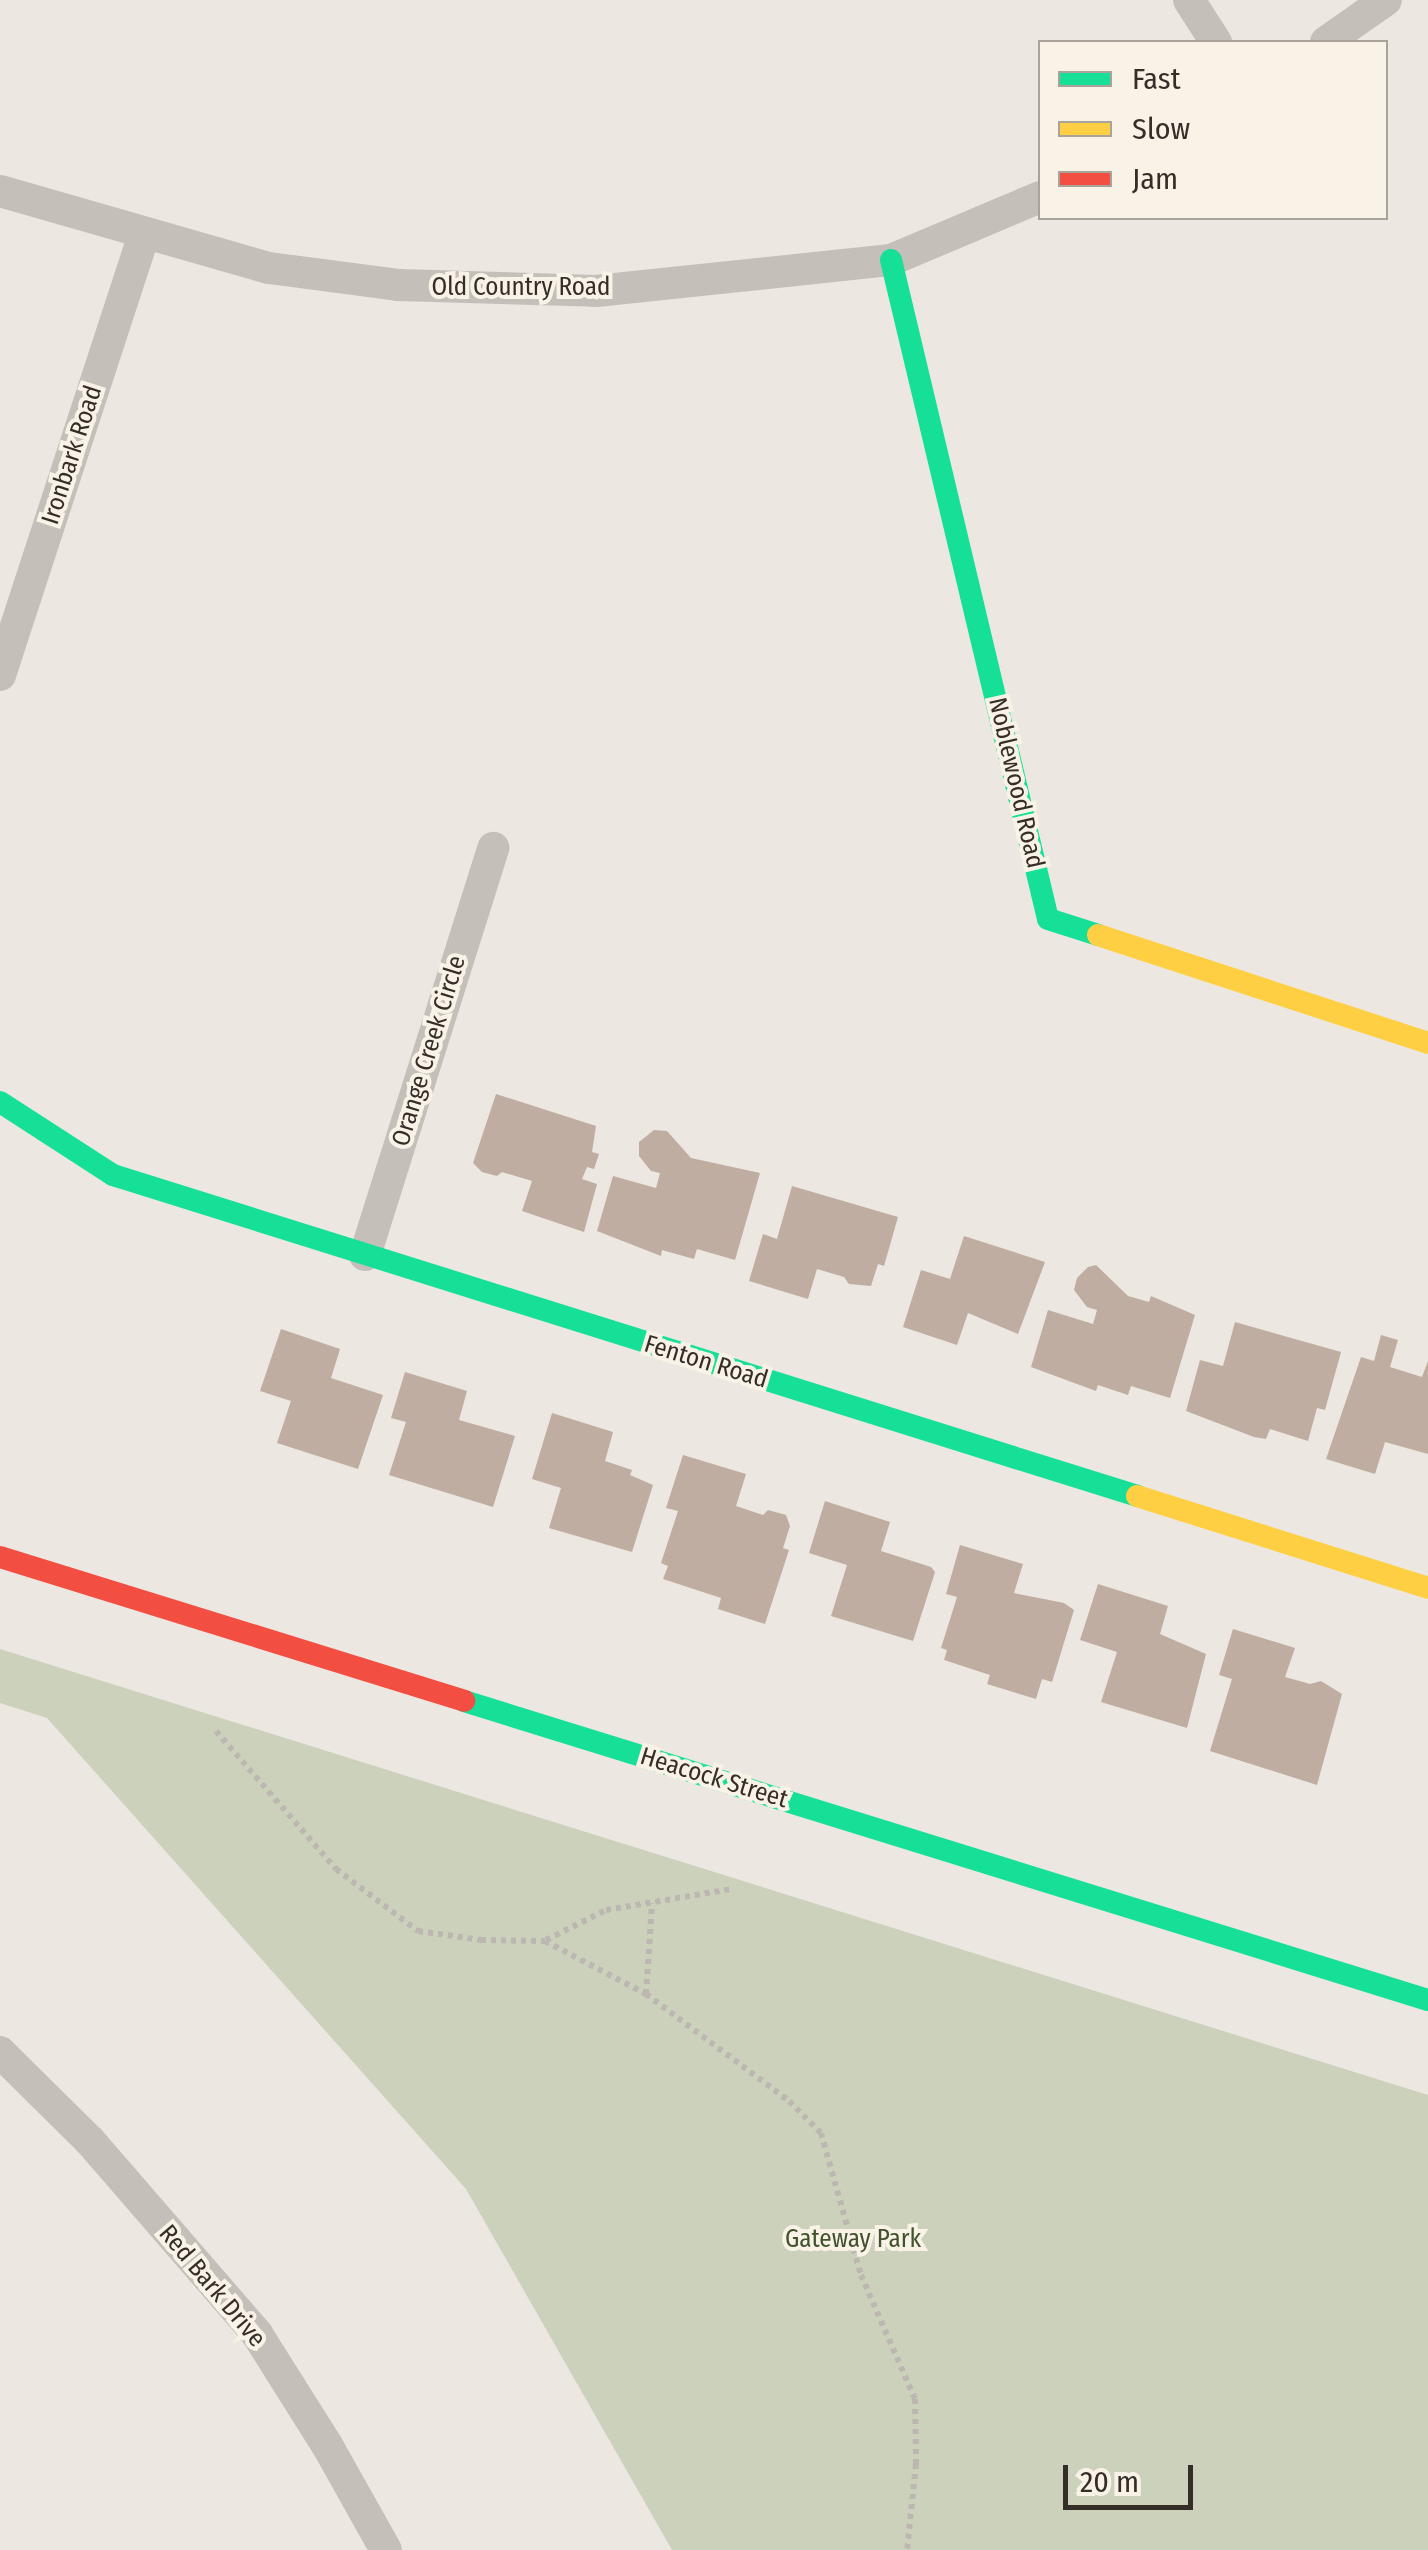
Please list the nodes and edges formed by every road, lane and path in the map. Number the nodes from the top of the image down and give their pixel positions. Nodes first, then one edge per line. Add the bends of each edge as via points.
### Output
1 (1189, 0) edge
2 (1386, 0) edge
3 (1215, 40) edge
4 (1329, 40) edge
5 (0, 190) edge
6 (1038, 197) edge
7 (144, 235) junction
8 (891, 260) junction
9 (0, 674) edge
10 (493, 848) dead end
11 (1428, 1043) edge
12 (0, 1102) edge
13 (366, 1255) junction
14 (0, 1557) edge
15 (1428, 1588) edge
16 (216, 1731) dead end
17 (732, 1889) dead end
18 (652, 1903) junction
19 (545, 1940) junction
20 (646, 1994) junction
21 (1428, 2000) edge
22 (0, 2052) edge
23 (386, 2550) edge
24 (907, 2550) edge

1 - 3 street
2 - 4 street
5 - 7 street, Old Country Road
6 - 8 street, Old Country Road
7 - 8 street, Old Country Road via 269,268 398,286 596,290
7 - 9 street, Ironbark Road
8 - 11 street, Noblewood Road via 1048,918
10 - 13 street, Orange Creek Circle
12 - 13 street, Fenton Road via 113,1175
13 - 15 street, Fenton Road
14 - 21 street, Heacock Street
16 - 19 path via 336,1869 418,1932
17 - 18 path
18 - 19 path via 606,1910
18 - 20 path
19 - 20 path
20 - 24 path via 789,2101 821,2133 861,2275 915,2399
22 - 23 street, Red Bark Drive via 90,2141 257,2334

